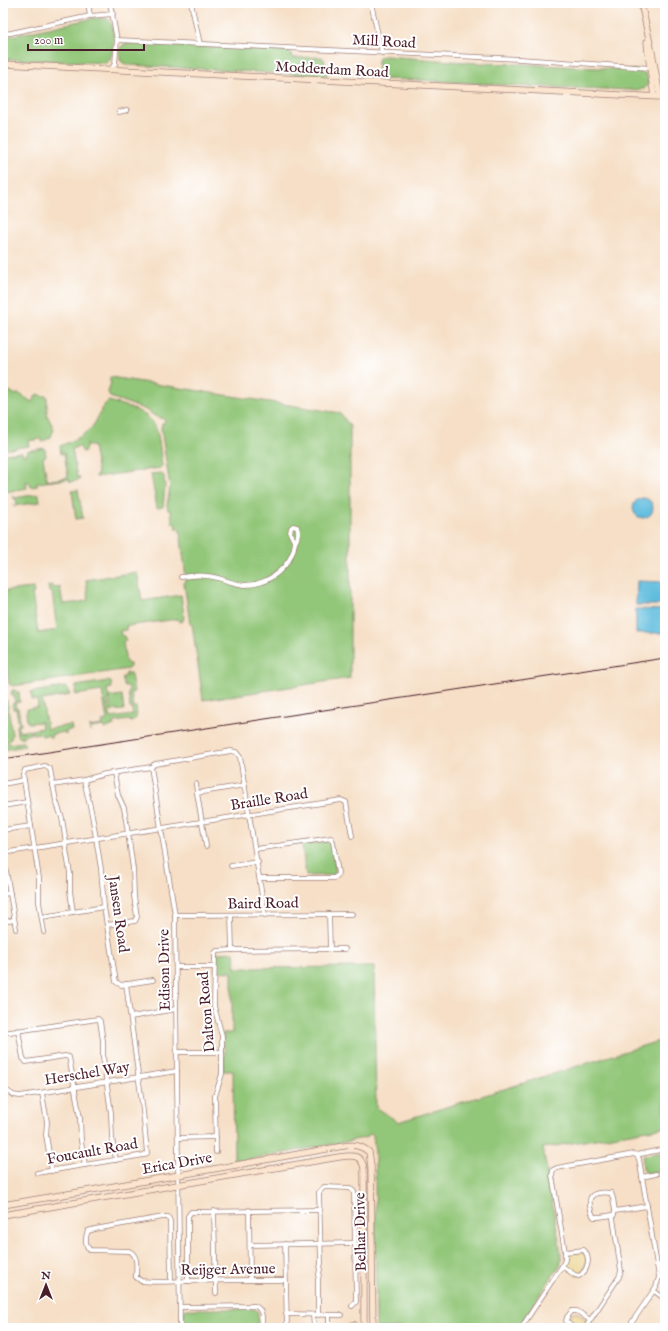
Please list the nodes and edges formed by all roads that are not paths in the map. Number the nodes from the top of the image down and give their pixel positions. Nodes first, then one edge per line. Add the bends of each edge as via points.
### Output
1 (88, 3) edge
2 (110, 3) edge
3 (191, 3) edge
4 (371, 3) edge
5 (641, 3) edge
6 (113, 14) junction
7 (90, 16) junction
8 (647, 33) junction
9 (3, 34) edge
10 (117, 40) junction
11 (200, 44) junction
12 (382, 53) junction
13 (3, 64) edge
14 (115, 64) junction
15 (650, 68) junction
16 (111, 69) junction
17 (119, 70) junction
18 (660, 97) edge
19 (127, 110) dead end
20 (119, 112) dead end
21 (295, 543) dead end
22 (181, 577) dead end
23 (151, 767) junction
24 (114, 773) junction
25 (24, 780) junction
26 (84, 780) junction
27 (3, 784) edge
28 (196, 784) dead end
29 (53, 785) junction
30 (245, 785) junction
31 (197, 793) junction
32 (27, 802) junction
33 (3, 806) edge
34 (250, 814) junction
35 (202, 822) junction
36 (31, 826) junction
37 (161, 828) junction
38 (3, 830) edge
39 (128, 833) junction
40 (352, 836) dead end
41 (96, 838) junction
42 (65, 843) junction
43 (206, 846) dead end
44 (35, 848) junction
45 (256, 849) junction
46 (3, 853) edge
47 (258, 862) junction
48 (231, 866) dead end
49 (260, 878) junction
50 (10, 893) junction
51 (3, 894) edge
52 (104, 907) junction
53 (73, 912) junction
54 (265, 914) junction
55 (329, 914) junction
56 (352, 914) dead end
57 (175, 915) junction
58 (231, 915) junction
59 (42, 917) junction
60 (14, 920) junction
61 (3, 922) edge
62 (107, 925) junction
63 (16, 929) dead end
64 (44, 932) dead end
65 (345, 949) dead end
66 (232, 950) junction
67 (330, 950) junction
68 (176, 967) junction
69 (214, 967) junction
70 (153, 980) dead end
71 (126, 984) junction
72 (176, 1009) junction
73 (131, 1016) junction
74 (18, 1030) junction
75 (3, 1033) edge
76 (177, 1052) junction
77 (222, 1052) junction
78 (177, 1072) junction
79 (138, 1077) junction
80 (107, 1082) junction
81 (75, 1087) junction
82 (3, 1089) edge
83 (42, 1093) junction
84 (216, 1137) junction
85 (178, 1138) junction
86 (355, 1145) joint
87 (664, 1150) edge
88 (216, 1152) dead end
89 (351, 1155) joint
90 (636, 1155) junction
91 (116, 1160) junction
92 (85, 1165) junction
93 (52, 1171) junction
94 (37, 1173) dead end
95 (656, 1174) dead end
96 (178, 1175) junction
97 (642, 1177) junction
98 (178, 1184) junction
99 (3, 1205) edge
100 (647, 1206) junction
101 (249, 1210) junction
102 (320, 1210) junction
103 (214, 1211) junction
104 (614, 1213) junction
105 (3, 1215) edge
106 (355, 1243) junction
107 (285, 1244) junction
108 (320, 1244) junction
109 (250, 1245) junction
110 (565, 1252) junction
111 (665, 1264) edge
112 (562, 1266) junction
113 (658, 1266) junction
114 (216, 1280) junction
115 (250, 1280) junction
116 (285, 1280) junction
117 (171, 1281) junction
118 (179, 1281) junction
119 (188, 1281) junction
120 (654, 1291) junction
121 (216, 1293) dead end
122 (665, 1299) edge
123 (352, 1306) dead end
124 (180, 1307) junction
125 (286, 1314) junction
126 (341, 1314) dead end
127 (316, 1315) junction
128 (329, 1315) junction
129 (590, 1320) junction
130 (353, 1324) dead end
131 (180, 1328) edge
132 (262, 1328) edge
133 (287, 1328) edge
134 (314, 1328) edge
135 (329, 1328) edge
136 (356, 1328) edge
137 (364, 1328) edge
138 (373, 1328) edge
139 (521, 1328) edge
140 (573, 1328) edge
141 (585, 1328) edge
142 (628, 1328) edge

1 - 7 street
2 - 6 street
3 - 11 street
4 - 12 street
5 - 8 main road
6 - 7 street
6 - 10 street
7 - 9 street
8 - 15 main road
8 - 18 main road
10 - 11 street, Mill Road
10 - 14 street
11 - 12 street, Mill Road
12 - 15 street, Mill Road
13 - 16 main road, Modderdam Road
14 - 16 street
14 - 17 street
15 - 18 main road
16 - 17 main road, Modderdam Road
17 - 18 main road, Modderdam Road
19 - 20 street
21 - 22 street via 290,558 279,572 258,583 242,584 206,575
23 - 24 street
23 - 30 street via 155,764 233,751 240,757
23 - 37 street, Edison Drive
24 - 26 street
24 - 39 street
25 - 27 street
25 - 29 street via 25,770 45,766 50,769
25 - 32 street
26 - 29 street
26 - 41 street, Jansen Road
28 - 31 street
29 - 42 street via 62,818
30 - 31 street
30 - 34 street
31 - 35 street
32 - 33 street
32 - 36 street
34 - 35 street, Braille Road
34 - 40 street, Braille Road via 341,800 347,805
34 - 45 street
35 - 37 street, Braille Road
35 - 43 street
36 - 38 street
36 - 44 street
37 - 39 street
37 - 57 street, Edison Drive
39 - 41 street
39 - 62 street via 138,917 135,921
41 - 42 street
41 - 52 street, Jansen Road
42 - 44 street
42 - 53 street
44 - 46 street
44 - 59 street
45 - 47 street
45 - 49 street via 331,838 338,873 334,878
46 - 50 street
47 - 48 street
47 - 49 street
49 - 54 street
50 - 51 street
50 - 60 street
52 - 53 street
52 - 62 street, Jansen Road
53 - 59 street
54 - 55 street, Baird Road
54 - 58 street, Baird Road
55 - 56 street, Baird Road
55 - 67 street
57 - 58 street, Baird Road
57 - 68 street, Edison Drive
58 - 66 street
59 - 64 street
60 - 61 street
60 - 63 street
62 - 71 street, Jansen Road via 115,979 118,984
65 - 67 street, Dalton Road
66 - 67 street, Dalton Road
66 - 69 street, Dalton Road via 216,952
68 - 69 street
68 - 72 street, Edison Drive
69 - 77 street, Dalton Road via 214,1006 222,1031
70 - 71 street
71 - 73 street
72 - 73 street
72 - 76 street, Edison Drive
73 - 79 street
74 - 75 street
74 - 80 street via 98,1019
74 - 81 street via 24,1060 29,1062 68,1056
76 - 77 street
76 - 78 street, Edison Drive
77 - 84 street, Dalton Road via 222,1074 215,1096
78 - 79 street, Herschel Way
78 - 85 street, Edison Drive
79 - 80 street, Herschel Way
79 - 91 street, Foucault Road via 147,1152 144,1155
80 - 81 street, Herschel Way
80 - 91 street
81 - 83 street, Herschel Way
81 - 92 street
82 - 83 street, Herschel Way via 18,1096
83 - 93 street
84 - 85 street
84 - 88 street, Dalton Road
85 - 96 street, Edison Drive
86 - 96 main road, Erica Drive
86 - 138 main road, Belhar Drive via 369,1152 371,1158
87 - 90 street
89 - 98 main road, Erica Drive
89 - 137 main road, Belhar Drive via 361,1160 364,1169
90 - 97 street
90 - 110 street via 553,1170
91 - 92 street, Foucault Road
92 - 93 street, Foucault Road
93 - 94 street, Foucault Road
95 - 97 street
96 - 98 street, Edison Drive
96 - 99 main road, Erica Drive
97 - 100 street
98 - 105 main road, Erica Drive
98 - 118 street, Edison Drive
100 - 104 street
100 - 113 street
101 - 102 street
101 - 103 street
101 - 109 street
102 - 106 street, Belhar Drive via 321,1189 353,1190
102 - 108 street
103 - 114 street
103 - 119 street via 191,1212 188,1215
104 - 104 street via 610,1193 591,1197 594,1217
104 - 129 street via 622,1271
106 - 108 street
106 - 123 street, Belhar Drive via 356,1302
107 - 108 street
107 - 109 street
107 - 116 street
108 - 127 street via 321,1263
109 - 115 street
110 - 112 street
110 - 112 street via 584,1250 588,1265 579,1276
111 - 113 street
112 - 139 street
113 - 120 street via 659,1281
114 - 115 street, Reijger Avenue
114 - 119 street, Reijger Avenue
114 - 121 street
115 - 116 street, Reijger Avenue
116 - 125 street
117 - 117 street, Reijger Avenue via 168,1218 88,1231 86,1236 90,1250 131,1252 136,1257 138,1280
117 - 118 street, Reijger Avenue
118 - 119 street, Reijger Avenue
118 - 124 street, Edison Drive
120 - 122 street
120 - 142 street
124 - 131 street, Edison Drive
124 - 132 street via 255,1306 261,1310
125 - 127 street
125 - 133 street
126 - 128 street
127 - 128 street
127 - 134 street
128 - 135 street
129 - 140 street via 577,1311 572,1311 566,1321
129 - 141 street
130 - 136 street

